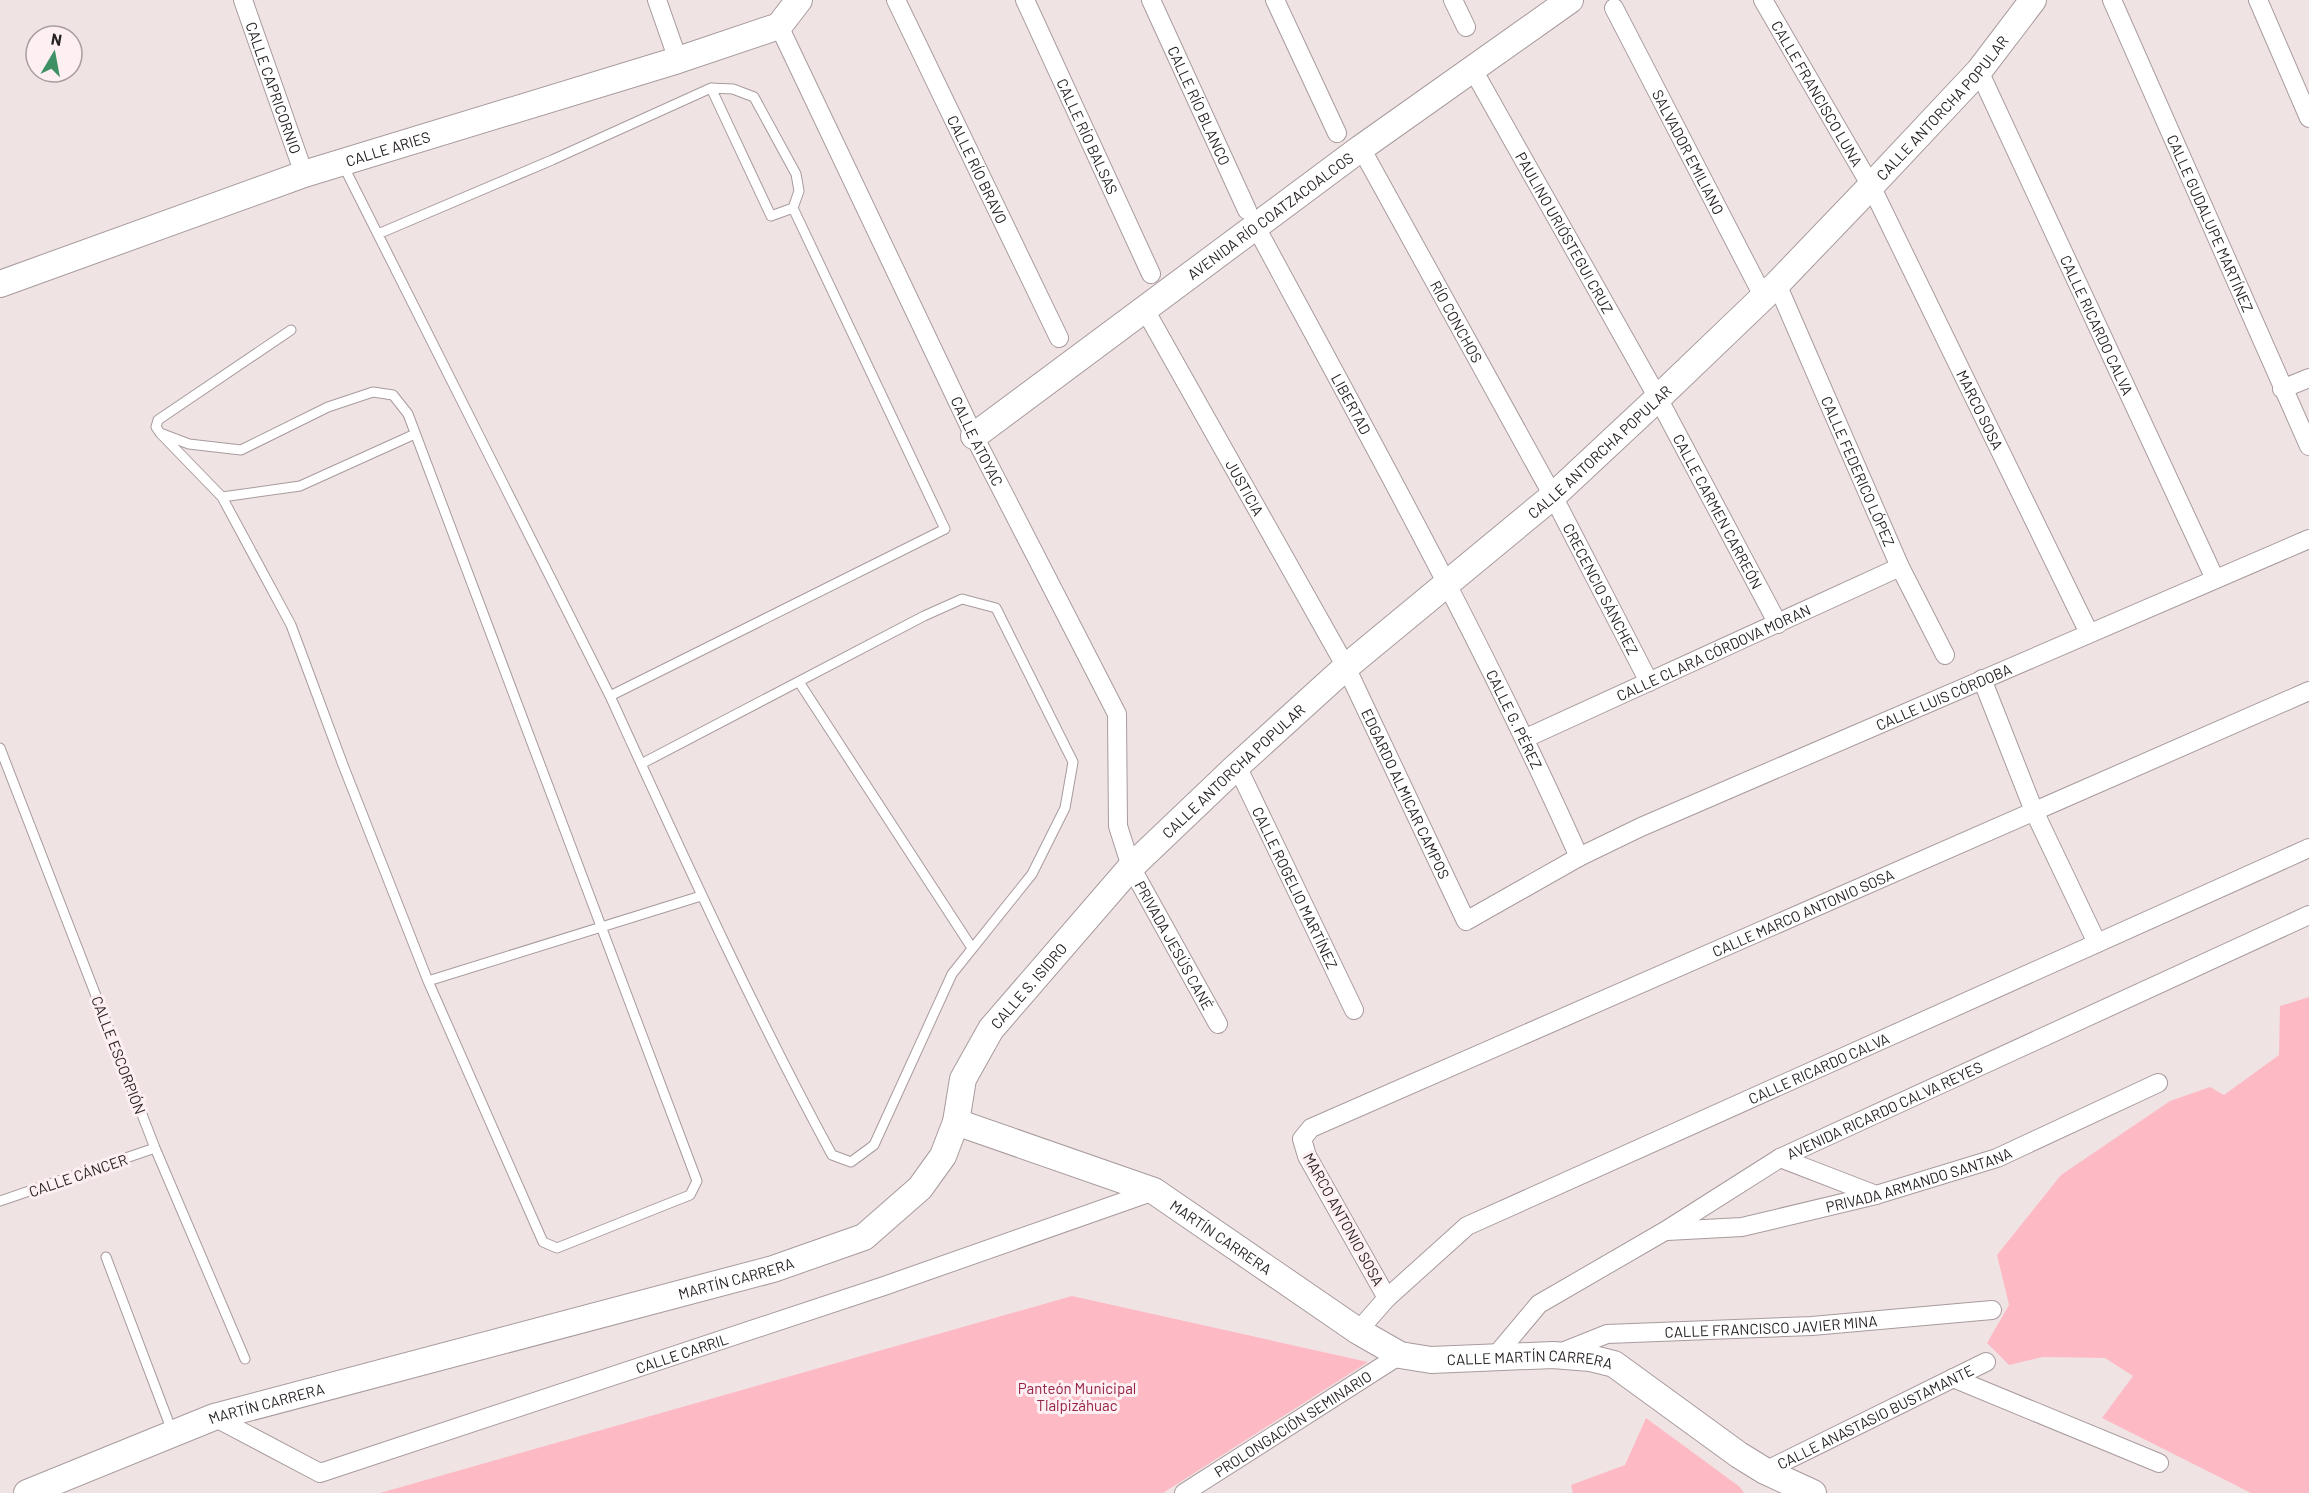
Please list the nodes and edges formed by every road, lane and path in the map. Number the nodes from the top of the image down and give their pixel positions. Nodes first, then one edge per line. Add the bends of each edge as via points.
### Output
1 (243, 0) edge
2 (657, 0) edge
3 (896, 0) edge
4 (1025, 0) edge
5 (1151, 0) edge
6 (1275, 0) edge
7 (1454, 0) edge
8 (1570, 0) edge
9 (1763, 0) edge
10 (2033, 0) edge
11 (2112, 0) edge
12 (2258, 0) edge
13 (802, 2) edge
14 (1614, 8) dead end
15 (779, 26) junction
16 (1466, 27) dead end
17 (678, 60) junction
18 (1472, 68) junction
19 (1979, 71) junction
20 (711, 88) junction
21 (2309, 118) edge
22 (1337, 133) dead end
23 (1361, 148) junction
24 (342, 162) junction
25 (304, 174) junction
26 (1871, 186) junction
27 (793, 208) junction
28 (1251, 218) junction
29 (378, 234) junction
30 (1151, 274) dead end
31 (0, 284) edge
32 (1770, 290) junction
33 (1144, 308) junction
34 (291, 330) dead end
35 (1059, 338) dead end
36 (2309, 378) edge
37 (2282, 389) junction
38 (1658, 398) junction
39 (160, 434) junction
40 (415, 434) junction
41 (974, 436) junction
42 (2309, 446) edge
43 (1553, 496) junction
44 (222, 497) junction
45 (2309, 539) edge
46 (1900, 567) junction
47 (2215, 579) junction
48 (1447, 582) junction
49 (1778, 624) junction
50 (2089, 633) junction
51 (1945, 655) dead end
52 (1346, 667) junction
53 (1982, 679) junction
54 (799, 682) junction
55 (1649, 682) junction
56 (2309, 692) edge
57 (610, 696) junction
58 (1526, 738) junction
59 (0, 748) edge
60 (641, 765) junction
61 (1237, 766) junction
62 (2034, 811) junction
63 (2309, 848) edge
64 (1579, 857) junction
65 (1131, 867) junction
66 (701, 896) junction
67 (2309, 915) edge
68 (1466, 921) joint
69 (604, 926) junction
70 (2097, 943) junction
71 (972, 948) junction
72 (428, 981) junction
73 (1354, 1010) dead end
74 (1218, 1024) dead end
75 (2158, 1083) dead end
76 (956, 1122) junction
77 (1302, 1139) joint
78 (155, 1148) junction
79 (1780, 1158) junction
80 (1154, 1191) junction
81 (1876, 1195) junction
82 (0, 1201) edge
83 (1665, 1231) junction
84 (106, 1257) dead end
85 (1387, 1298) junction
86 (1992, 1310) dead end
87 (1358, 1331) junction
88 (1400, 1354) junction
89 (1553, 1355) junction
90 (245, 1359) dead end
91 (1492, 1359) junction
92 (1986, 1362) dead end
93 (1953, 1378) junction
94 (214, 1417) junction
95 (173, 1434) junction
96 (2159, 1462) dead end
97 (1765, 1471) junction
98 (27, 1493) edge
99 (1184, 1493) edge
100 (1813, 1493) edge

1 - 25 street, CALLE CAPRICORNIO
2 - 17 street
3 - 35 street, CALLE RÍO BRAVO
4 - 30 street, CALLE RÍO BALSAS
5 - 28 street, CALLE RÍO BLANCO
6 - 22 street
7 - 16 street
8 - 18 main road, AVENIDA RÍO COATZACOALCOS
9 - 26 street, CALLE FRANCISCO LUNA
10 - 19 main road, CALLE ANTORCHA POPULAR
11 - 37 street, CALLE GUDALUPE MARTÍNEZ
12 - 21 street
13 - 15 main road
14 - 32 street, SALVADOR EMILIANO
15 - 17 main road, CALLE ARIES
15 - 41 street, CALLE ATOYAC
17 - 24 main road, CALLE ARIES
18 - 23 main road, AVENIDA RÍO COATZACOALCOS
18 - 38 street, PAULINO URIÓSTEGUI CRUZ
19 - 26 main road, CALLE ANTORCHA POPULAR
19 - 47 street, CALLE RICARDO CALVA
20 - 27 lane via 771,216
20 - 27 lane via 733,89 754,97 796,174 799,191
20 - 29 lane
23 - 28 main road, AVENIDA RÍO COATZACOALCOS
23 - 43 street, RÍO CONCHOS
24 - 25 main road, CALLE ARIES
24 - 29 lane
25 - 31 main road, CALLE ARIES
26 - 32 main road, CALLE ANTORCHA POPULAR
26 - 50 street, MARCO SOSA
27 - 57 lane via 945,529
28 - 33 main road, AVENIDA RÍO COATZACOALCOS
28 - 48 street, LIBERTAD
29 - 57 lane
32 - 38 main road, CALLE ANTORCHA POPULAR
32 - 46 street, CALLE FEDERICO LÓPEZ
33 - 41 main road, AVENIDA RÍO COATZACOALCOS
33 - 52 street, JUSTICIA
34 - 39 lane via 158,420
36 - 37 street
37 - 42 street, CALLE GUDALUPE MARTÍNEZ
38 - 43 main road, CALLE ANTORCHA POPULAR
38 - 49 street, CALLE CARMEN CARREÓN
39 - 40 lane via 189,444 241,450 328,407 373,392 393,395 408,414
39 - 44 lane
40 - 44 lane via 300,486
40 - 69 lane
41 - 65 street, CALLE ATOYAC via 1117,714 1118,826
43 - 48 main road, CALLE ANTORCHA POPULAR
43 - 55 street, CRECENCIO SÁNCHEZ
44 - 72 lane via 291,624
45 - 47 street, CALLE LUIS CÓRDOBA
46 - 49 street, CALLE CLARA CÓRDOVA MORAN
46 - 51 street, CALLE FEDERICO LÓPEZ
47 - 50 street, CALLE LUIS CÓRDOBA
48 - 52 main road, CALLE ANTORCHA POPULAR
48 - 58 street, CALLE G. PÉREZ
49 - 55 street, CALLE CLARA CÓRDOVA MORAN
50 - 53 street, CALLE LUIS CÓRDOBA
52 - 61 main road, CALLE ANTORCHA POPULAR
52 - 68 street, EDGARDO ALMICAR CAMPOS
53 - 62 street
53 - 64 street, CALLE LUIS CÓRDOBA
54 - 60 lane
54 - 71 lane
54 - 71 lane via 962,599 996,608 1073,762 1065,808 1032,873
55 - 58 street, CALLE CLARA CÓRDOVA MORAN
56 - 62 street, CALLE MARCO ANTONIO SOSA
57 - 60 lane
58 - 64 street, CALLE G. PÉREZ
59 - 78 lane, CALLE ESCORPIÓN
60 - 66 lane
61 - 65 main road, CALLE ANTORCHA POPULAR
61 - 73 street, CALLE ROGELIO MARTÍNEZ
62 - 70 street
62 - 77 street, CALLE MARCO ANTONIO SOSA via 1311,1128
63 - 70 street, CALLE RICARDO CALVA
64 - 68 street, CALLE LUIS CÓRDOBA
65 - 74 street, PRIVADA JESÚS CANÉ
65 - 76 main road, CALLE S. ISIDRO via 991,1029 963,1079
66 - 69 lane
66 - 71 lane via 780,1060 832,1155 851,1162 874,1145 952,974
67 - 79 street, AVENIDA RICARDO CALVA REYES
69 - 72 lane
69 - 72 lane via 697,1181 690,1195 557,1248 543,1242
70 - 85 street, CALLE RICARDO CALVA via 1467,1226
75 - 81 street, PRIVADA ARMANDO SANTANA via 1997,1158
76 - 80 main road, MARTÍN CARRERA
76 - 94 main road, MARTÍN CARRERA via 943,1156 920,1188 864,1238 773,1269
77 - 85 street, MARCO ANTONIO SOSA via 1307,1156
78 - 82 lane, CALLE CÁNCER
78 - 90 lane, CALLE ESCORPIÓN
79 - 81 street
79 - 83 street, AVENIDA RICARDO CALVA REYES
80 - 87 main road, MARTÍN CARRERA
80 - 94 street, CALLE CARRIL via 884,1286 320,1473
81 - 83 street, PRIVADA ARMANDO SANTANA via 1742,1227
83 - 91 street, AVENIDA RICARDO CALVA REYES via 1539,1304
84 - 95 lane
85 - 87 street, CALLE RICARDO CALVA
86 - 89 street, CALLE FRANCISCO JAVIER MINA via 1812,1326 1607,1334
87 - 88 main road, CALLE MARTÍN CARRERA
88 - 91 main road, CALLE MARTÍN CARRERA via 1431,1360
88 - 99 street, PROLONGACIÓN SEMINARIO
89 - 91 main road, CALLE MARTÍN CARRERA
89 - 97 main road, CALLE MARTÍN CARRERA via 1614,1364
92 - 93 street, CALLE ANASTASIO BUSTAMANTE
93 - 96 street
93 - 97 street, CALLE ANASTASIO BUSTAMANTE
94 - 95 main road, MARTÍN CARRERA
95 - 98 main road, MARTÍN CARRERA
97 - 100 main road, CALLE MARTÍN CARRERA

